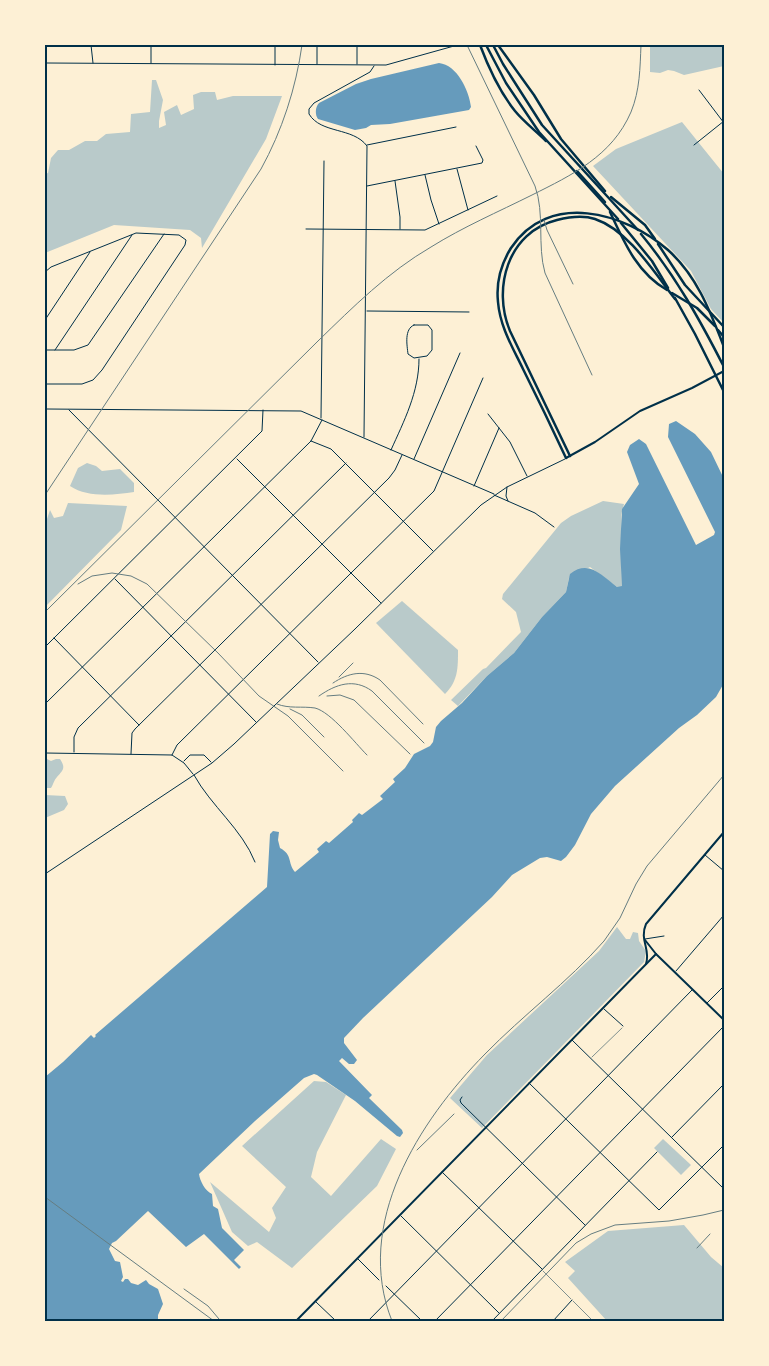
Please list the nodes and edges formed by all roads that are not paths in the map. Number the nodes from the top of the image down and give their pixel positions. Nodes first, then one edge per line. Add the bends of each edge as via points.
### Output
1 (91, 45) edge
2 (151, 45) edge
3 (275, 45) edge
4 (317, 45) edge
5 (357, 45) edge
6 (486, 45) edge
7 (493, 45) edge
8 (498, 45) edge
9 (454, 46) dead end
10 (480, 46) edge
11 (45, 63) edge
12 (94, 64) junction
13 (151, 64) junction
14 (275, 65) junction
15 (317, 65) junction
16 (357, 65) junction
17 (374, 65) junction
18 (699, 90) dead end
19 (724, 122) edge
20 (456, 127) dead end
21 (366, 145) junction
22 (694, 145) dead end
23 (476, 146) dead end
24 (324, 162) dead end
25 (456, 168) junction
26 (424, 175) junction
27 (395, 180) junction
28 (366, 186) junction
29 (498, 196) dead end
30 (468, 210) junction
31 (439, 224) junction
32 (306, 229) dead end
33 (323, 230) junction
34 (366, 230) junction
35 (400, 231) junction
36 (132, 234) junction
37 (164, 234) junction
38 (90, 251) junction
39 (506, 261) junction
40 (45, 272) edge
41 (675, 299) junction
42 (365, 311) junction
43 (469, 312) dead end
44 (45, 320) edge
45 (724, 327) edge
46 (724, 337) edge
47 (724, 347) edge
48 (45, 350) edge
49 (55, 350) junction
50 (460, 353) dead end
51 (419, 358) junction
52 (724, 367) edge
53 (724, 371) edge
54 (483, 378) dead end
55 (45, 384) edge
56 (724, 392) edge
57 (45, 409) edge
58 (68, 410) junction
59 (263, 410) junction
60 (488, 414) dead end
61 (322, 419) junction
62 (499, 427) junction
63 (364, 438) junction
64 (311, 440) junction
65 (391, 450) junction
66 (402, 454) junction
67 (568, 457) junction
68 (236, 458) junction
69 (414, 460) junction
70 (346, 463) junction
71 (443, 472) junction
72 (528, 477) junction
73 (264, 486) junction
74 (474, 486) junction
75 (507, 487) junction
76 (374, 492) junction
77 (494, 495) junction
78 (508, 501) junction
79 (294, 515) junction
80 (175, 518) junction
81 (403, 521) junction
82 (554, 527) dead end
83 (322, 544) junction
84 (204, 546) junction
85 (433, 552) junction
86 (351, 573) junction
87 (232, 576) junction
88 (114, 578) junction
89 (381, 603) junction
90 (261, 604) junction
91 (143, 607) junction
92 (290, 634) junction
93 (172, 636) junction
94 (53, 638) junction
95 (45, 646) edge
96 (318, 662) junction
97 (200, 665) junction
98 (82, 667) junction
99 (229, 694) junction
100 (111, 696) junction
101 (45, 704) edge
102 (256, 722) junction
103 (139, 725) junction
104 (45, 753) edge
105 (74, 753) junction
106 (131, 754) junction
107 (172, 755) junction
108 (183, 762) junction
109 (212, 762) junction
110 (194, 774) junction
111 (724, 832) edge
112 (704, 854) junction
113 (256, 862) dead end
114 (724, 871) edge
115 (45, 874) edge
116 (724, 915) edge
117 (664, 936) dead end
118 (645, 940) junction
119 (656, 954) junction
120 (645, 966) junction
121 (675, 972) junction
122 (724, 986) edge
123 (693, 990) junction
124 (707, 1003) junction
125 (603, 1008) junction
126 (724, 1020) edge
127 (623, 1026) joint
128 (724, 1026) edge
129 (572, 1040) junction
130 (591, 1058) junction
131 (608, 1075) junction
132 (529, 1083) junction
133 (724, 1084) edge
134 (462, 1096) dead end
135 (643, 1109) junction
136 (565, 1118) junction
137 (486, 1127) junction
138 (672, 1138) junction
139 (724, 1145) edge
140 (657, 1152) dead end
141 (600, 1153) junction
142 (522, 1163) junction
143 (702, 1168) junction
144 (442, 1172) junction
145 (629, 1181) junction
146 (724, 1189) edge
147 (557, 1197) junction
148 (479, 1208) junction
149 (400, 1215) junction
150 (586, 1226) junction
151 (514, 1241) junction
152 (436, 1250) junction
153 (357, 1258) junction
154 (542, 1270) junction
155 (380, 1280) dead end
156 (471, 1285) junction
157 (386, 1286) dead end
158 (394, 1294) junction
159 (572, 1300) junction
160 (316, 1301) junction
161 (500, 1314) junction
162 (296, 1321) edge
163 (336, 1321) edge
164 (368, 1321) edge
165 (422, 1321) edge
166 (435, 1321) edge
167 (492, 1321) edge
168 (553, 1321) edge
169 (593, 1321) edge

1 - 12 street
2 - 13 street
3 - 14 street
4 - 15 street
5 - 16 street
6 - 41 highway via 499,72 539,132 631,235 652,261
7 - 52 highway via 542,125 627,216 663,262 694,310
8 - 45 highway via 574,156 611,197 648,229 685,285
9 - 17 street via 393,64
10 - 46 highway via 497,85 515,111 587,181 606,205 644,273 657,285 697,308
11 - 12 street
12 - 13 street
13 - 14 street
14 - 15 street
15 - 16 street
16 - 17 street
17 - 21 street via 370,72 320,99 309,109 314,120 358,137
18 - 19 street
19 - 22 street
20 - 21 street
21 - 28 street
23 - 25 street via 482,164
24 - 33 street
25 - 26 street
25 - 30 street
26 - 27 street
26 - 31 street
27 - 28 street
27 - 35 street
28 - 34 street
29 - 30 street
30 - 31 street
31 - 35 street via 425,230
32 - 33 street
33 - 34 street
33 - 61 street
34 - 35 street
34 - 42 street
36 - 37 street
36 - 38 street
36 - 49 street
37 - 49 street via 88,345 74,350
37 - 55 street via 183,236 186,242 102,370 93,380 82,384
38 - 40 street
38 - 44 street
39 - 41 highway via 536,228 566,218 594,218 628,241
39 - 47 highway via 523,233 548,218 578,213 616,220 653,239 681,264 708,304
39 - 67 highway via 498,293 502,322
41 - 56 highway
42 - 43 street
42 - 63 street
48 - 49 street
50 - 69 street
51 - 51 street via 429,355 432,350 432,330 428,325 408,328 408,354
51 - 65 street via 411,405
53 - 67 main road via 640,411
54 - 71 street
57 - 58 street
58 - 59 street
58 - 80 street
59 - 61 street via 301,410
59 - 68 street via 262,431
60 - 62 street
61 - 63 street
61 - 64 street
62 - 72 street
62 - 74 street
63 - 65 street
64 - 70 street via 331,449
64 - 73 street
65 - 66 street
66 - 69 street
66 - 76 street via 393,474
67 - 72 street
68 - 73 street
68 - 80 street
69 - 71 street
70 - 76 street
70 - 79 street
71 - 74 street
71 - 81 street via 434,491
72 - 75 street
73 - 79 street
73 - 84 street
74 - 77 street
75 - 77 street
75 - 78 street
76 - 81 street
76 - 83 street
77 - 78 street
77 - 85 street
78 - 82 street via 535,513
79 - 83 street
79 - 87 street
80 - 84 street
80 - 88 street
81 - 85 street
81 - 86 street
83 - 86 street
83 - 90 street
84 - 87 street
84 - 91 street
85 - 89 street
86 - 89 street
86 - 92 street
87 - 90 street
87 - 93 street
88 - 91 street
88 - 94 street
89 - 96 street
90 - 92 street
90 - 97 street
91 - 93 street
91 - 98 street
92 - 96 street
92 - 99 street
93 - 97 street
93 - 100 street
94 - 95 street
94 - 98 street
96 - 102 street
97 - 99 street
97 - 103 street
98 - 100 street
98 - 101 street
99 - 102 street
99 - 107 street via 177,745
100 - 103 street
100 - 105 street via 76,731
102 - 109 street
103 - 106 street via 132,734
104 - 105 street
105 - 106 street
106 - 107 street
107 - 108 street
108 - 109 street via 193,754 206,756
108 - 110 street
109 - 110 street
110 - 113 street
110 - 115 street
111 - 112 main road
112 - 114 street
112 - 118 main road via 649,919 644,929
116 - 121 street
117 - 118 street
118 - 119 main road
118 - 120 main road via 648,953
119 - 120 main road
119 - 121 main road
120 - 125 main road
121 - 123 main road
122 - 124 street
123 - 124 main road
123 - 131 street
124 - 126 main road
125 - 127 street
125 - 129 main road
127 - 130 lane
128 - 135 street
129 - 130 street
129 - 132 main road
130 - 131 street
131 - 135 street
131 - 136 street
132 - 136 street
132 - 137 main road
133 - 138 street
134 - 137 street via 461,1103
135 - 138 street
135 - 141 street
136 - 141 street
136 - 142 street
137 - 142 street
137 - 144 main road
138 - 143 street
139 - 143 street
140 - 145 street
141 - 145 street
141 - 147 street
142 - 147 street
142 - 148 street
143 - 145 street via 659,1210
143 - 146 street
144 - 148 street
144 - 149 main road
145 - 150 street
147 - 150 street
147 - 151 street
148 - 151 street
148 - 152 street
149 - 152 street
149 - 153 main road
150 - 154 street
151 - 154 street
151 - 156 street
152 - 156 street
152 - 158 street
153 - 155 street
153 - 160 main road
154 - 159 lane
154 - 161 street
156 - 161 street
156 - 166 street
157 - 158 street
158 - 164 street
158 - 165 street
159 - 168 street
159 - 169 lane
160 - 162 main road
160 - 163 street
161 - 167 street

